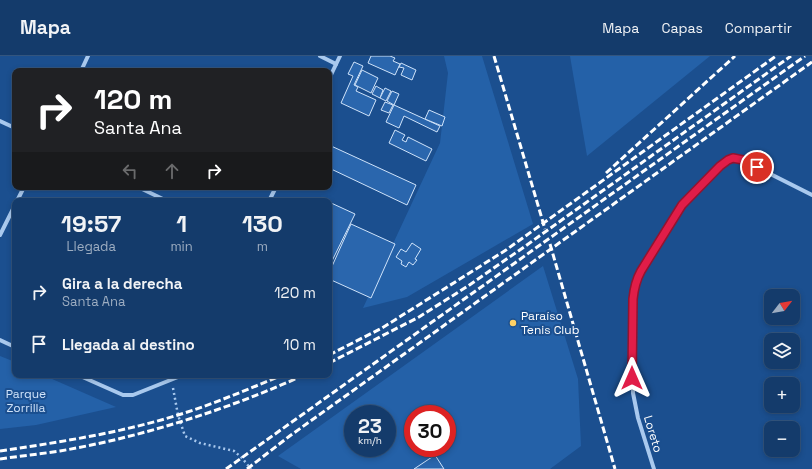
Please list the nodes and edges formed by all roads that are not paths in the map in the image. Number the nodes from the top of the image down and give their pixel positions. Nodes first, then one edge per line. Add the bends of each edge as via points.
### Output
1 (88, 56) edge
2 (320, 56) edge
3 (340, 56) edge
4 (336, 64) junction
5 (82, 68) edge
6 (332, 72) edge
7 (0, 121) edge
8 (12, 127) edge
9 (144, 190) edge
10 (812, 195) edge
11 (161, 198) edge
12 (12, 211) edge
13 (0, 236) edge
14 (0, 340) edge
15 (12, 346) edge
16 (85, 378) edge
17 (176, 378) edge
18 (654, 469) edge

1 - 5 street
2 - 4 street
3 - 4 street
4 - 6 street
7 - 8 street
9 - 11 street
10 - 18 street, Loreto via 739,159 728,160 682,205 639,275 634,290 632,393
12 - 13 street
14 - 15 street
16 - 17 street via 123,395 133,395

